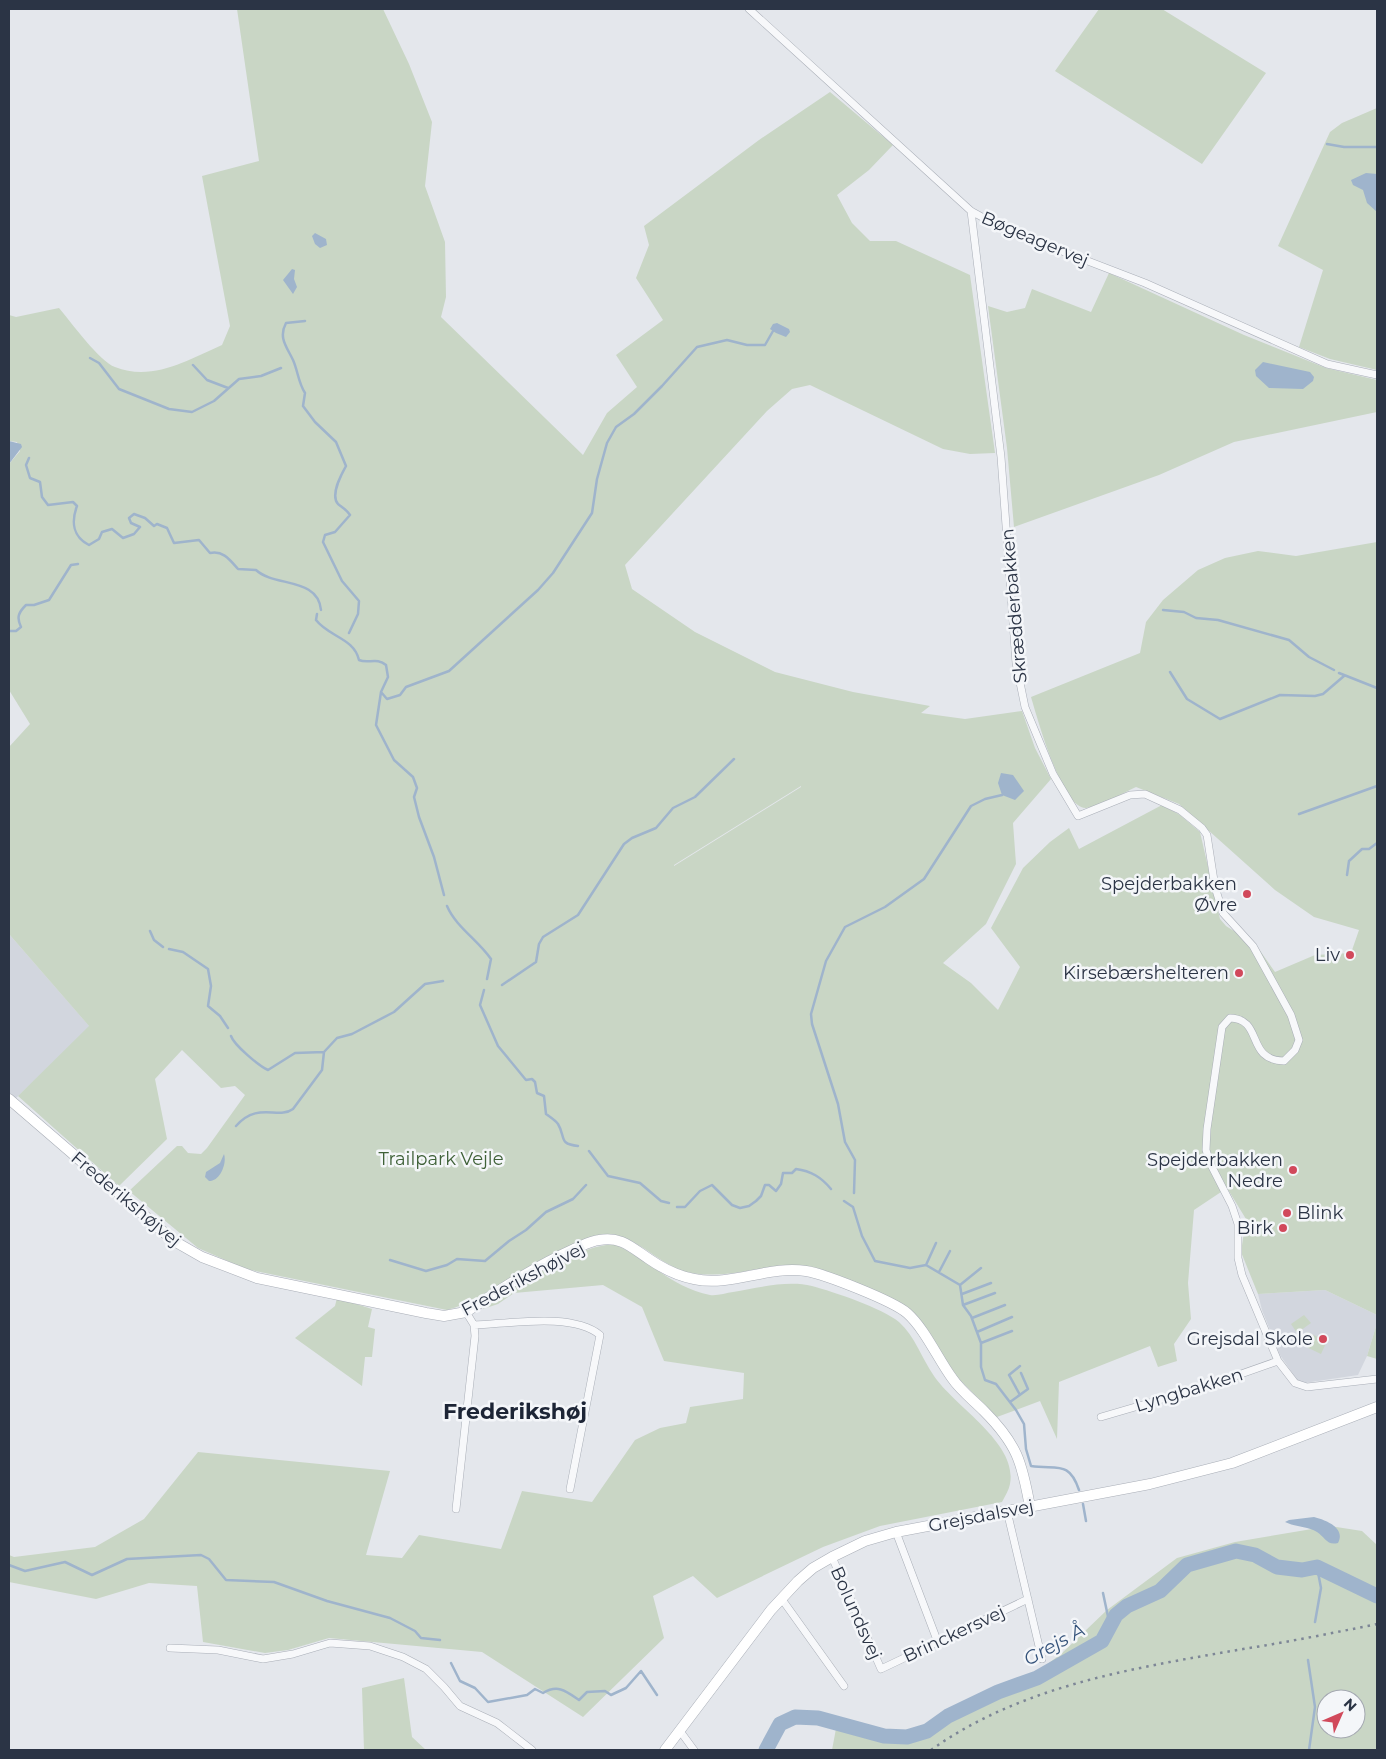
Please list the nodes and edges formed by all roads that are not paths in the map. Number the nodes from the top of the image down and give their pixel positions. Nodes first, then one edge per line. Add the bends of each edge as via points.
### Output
1 (749, 9) edge
2 (971, 211) junction
3 (1377, 375) edge
4 (9, 1099) edge
5 (466, 1312) junction
6 (474, 1326) junction
7 (1278, 1361) junction
8 (1377, 1379) edge
9 (1377, 1407) edge
10 (1101, 1417) dead end
11 (570, 1489) dead end
12 (1030, 1506) junction
13 (456, 1509) dead end
14 (1007, 1511) junction
15 (896, 1532) junction
16 (832, 1557) junction
17 (781, 1598) junction
18 (1028, 1599) junction
19 (938, 1640) junction
20 (170, 1648) dead end
21 (1042, 1659) dead end
22 (881, 1669) joint
23 (844, 1686) dead end
24 (680, 1731) junction
25 (524, 1744) junction
26 (518, 1750) edge
27 (532, 1750) edge
28 (666, 1750) edge
29 (694, 1750) edge

1 - 2 street, Bøgeagervej
2 - 3 street, Bøgeagervej via 1002,228 1145,283 1327,364
2 - 7 street, Skrædderbakken via 1001,457 1016,663 1025,707 1053,774 1078,816 1130,795 1145,794 1180,810 1202,828 1207,835 1223,913 1253,946 1291,1015 1299,1040 1284,1062 1270,1061 1248,1026 1236,1018 1225,1022 1207,1129 1208,1158 1238,1224 1238,1258 1242,1274
4 - 5 street, Frederikshøjvej via 149,1221 202,1257 257,1278 444,1316
5 - 6 street
5 - 12 street, Frederikshøjvej via 556,1257 596,1240 610,1238 631,1245 670,1271 694,1279 718,1280 790,1270 808,1271 892,1303 907,1312 954,1381 1014,1447 1024,1470
6 - 11 street via 561,1322 581,1325 600,1335
6 - 13 street
7 - 8 street, Skrædderbakken via 1295,1383 1307,1387
7 - 10 street, Lyngbakken
9 - 12 street, Grejsdalsvej via 1232,1463 1150,1484
12 - 14 street, Grejsdalsvej
14 - 15 street, Grejsdalsvej
14 - 18 street
15 - 16 street, Grejsdalsvej via 865,1541
15 - 19 street
16 - 17 street, Grejsdalsvej via 813,1568
16 - 22 street, Bolundsvej
17 - 23 street
17 - 24 street, Grejsdalsvej
18 - 19 street, Brinckersvej
18 - 21 street
19 - 22 street, Brinckersvej
20 - 25 street via 218,1650 263,1659 330,1643 370,1646 426,1669 460,1706 496,1723
24 - 28 street, Grejsdalsvej
24 - 29 street
25 - 26 street
25 - 27 street

